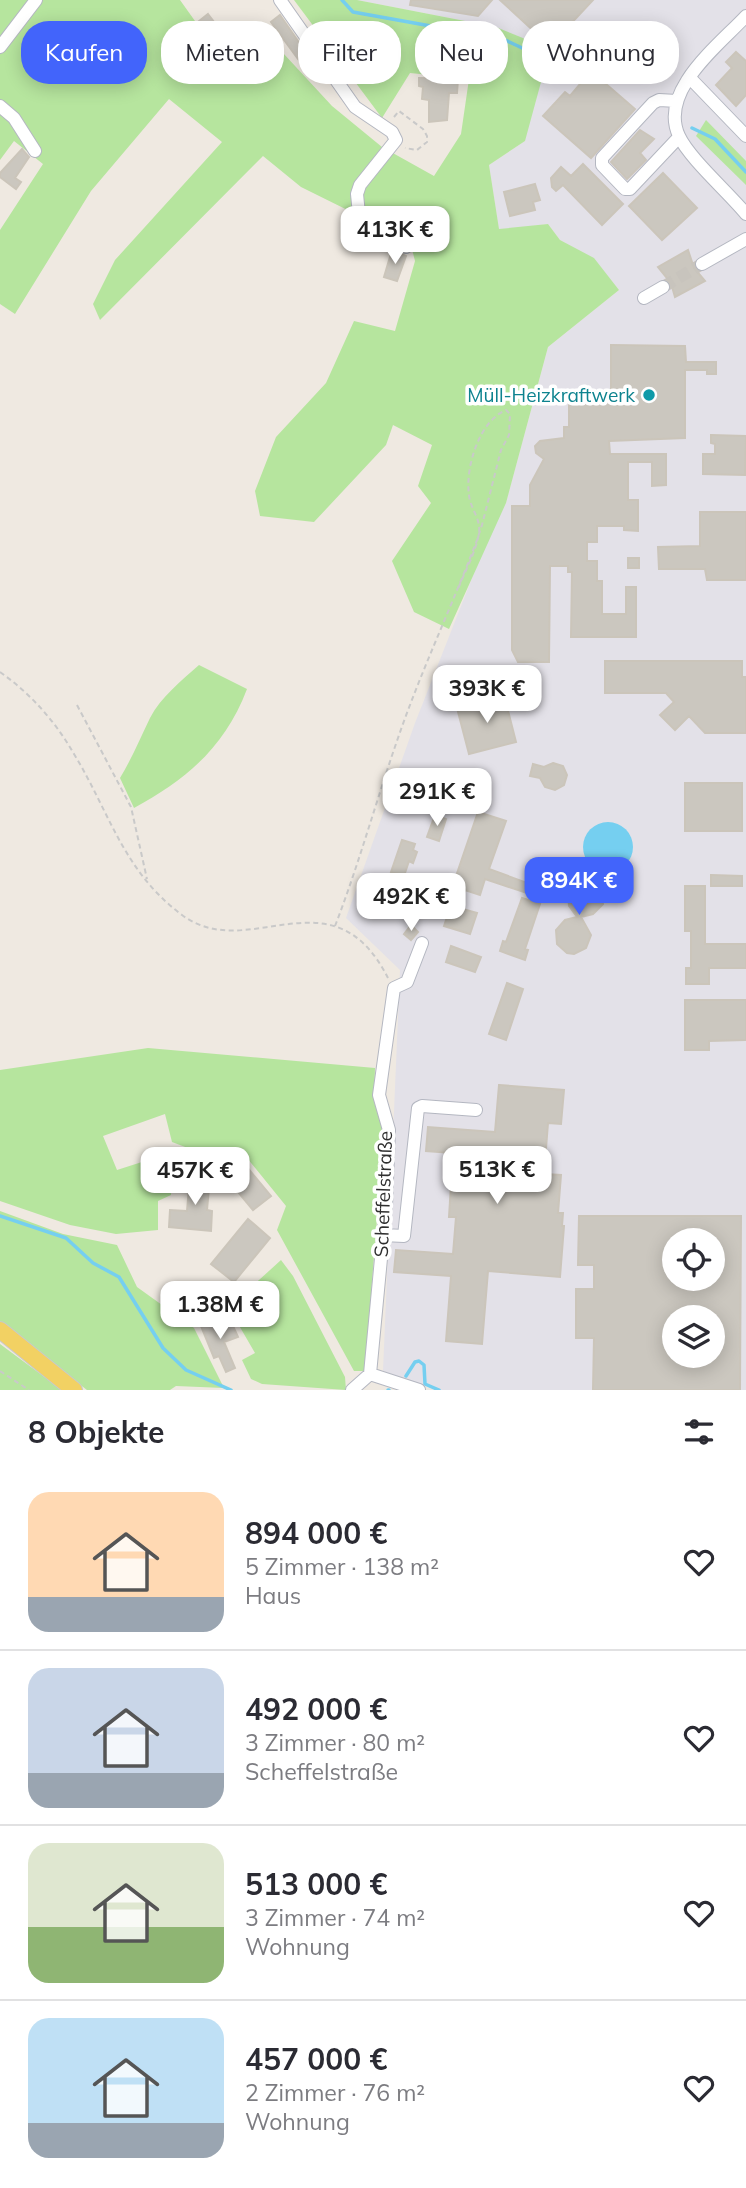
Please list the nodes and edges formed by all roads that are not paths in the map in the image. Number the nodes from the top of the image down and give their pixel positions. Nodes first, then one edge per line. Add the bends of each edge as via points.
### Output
1 (36, 0) edge
2 (280, 0) edge
3 (746, 16) edge
4 (0, 47) edge
5 (690, 78) junction
6 (677, 102) junction
7 (0, 106) edge
8 (746, 136) edge
9 (679, 137) junction
10 (35, 151) dead end
11 (746, 214) edge
12 (746, 239) edge
13 (406, 247) dead end
14 (702, 264) tunnel mouth
15 (663, 287) tunnel mouth
16 (644, 298) dead end
17 (422, 943) dead end
18 (476, 1110) dead end
19 (383, 1235) junction
20 (0, 1330) edge
21 (370, 1374) junction
22 (74, 1390) edge
23 (352, 1390) edge
24 (419, 1390) edge

1 - 4 street
2 - 13 street via 355,107 394,136 360,185 360,224
3 - 5 street
5 - 6 street
5 - 8 street
6 - 9 street
6 - 9 street via 653,103 602,158 602,165 630,189
7 - 10 street via 14,118
9 - 11 street
12 - 14 street
15 - 16 street
17 - 19 street, Scheffelstraße via 407,982 394,988 379,1095 388,1130
18 - 19 street via 418,1108 404,1236
19 - 21 street, Scheffelstraße
20 - 22 main road
21 - 23 street
21 - 24 street

